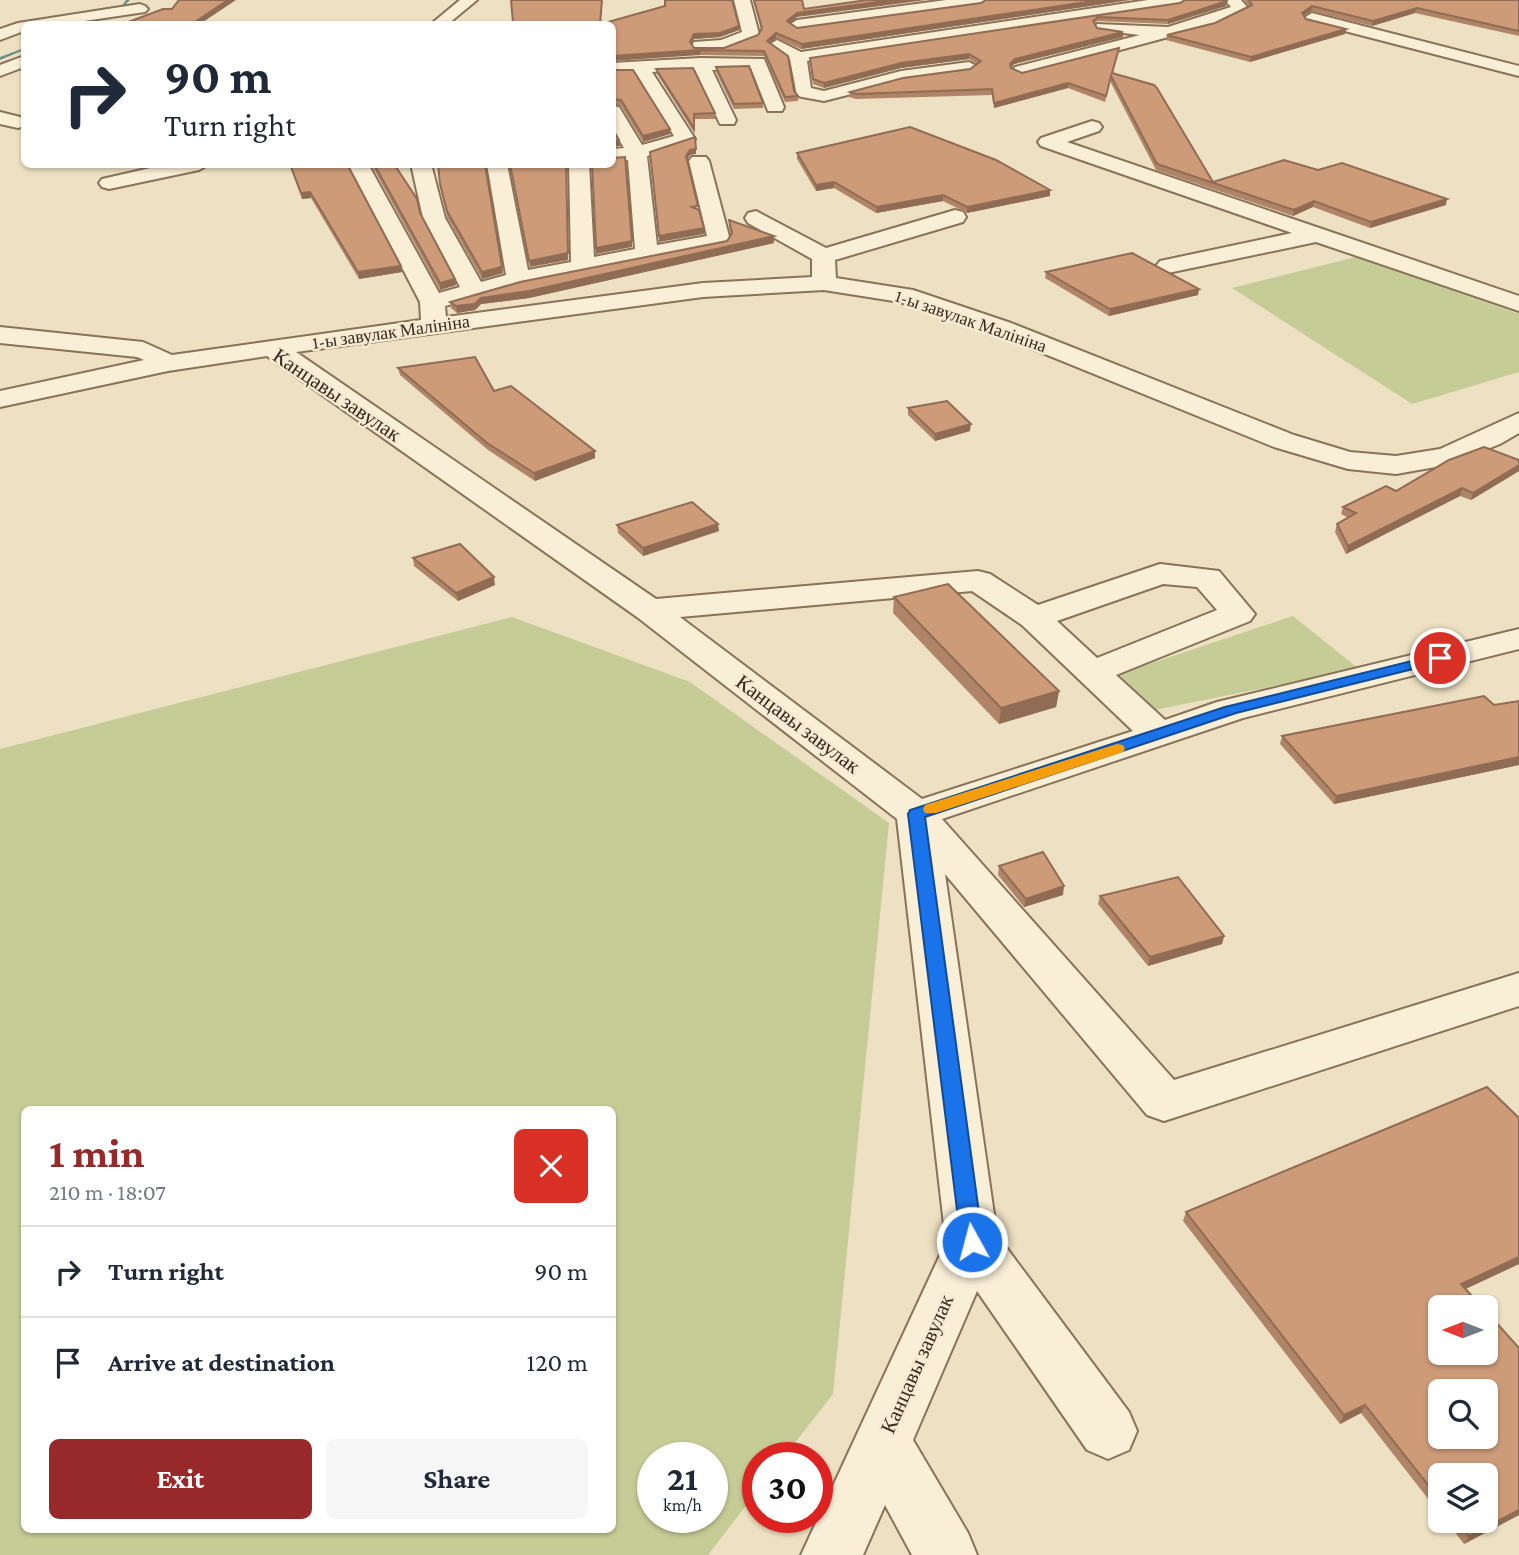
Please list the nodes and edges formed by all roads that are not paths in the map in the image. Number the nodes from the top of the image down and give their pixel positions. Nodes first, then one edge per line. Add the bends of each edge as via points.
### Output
1 (470, 0) edge
2 (742, 0) edge
3 (980, 0) edge
4 (1087, 0) edge
5 (1179, 0) edge
6 (1233, 0) edge
7 (144, 5) edge
8 (1312, 18) edge
9 (51, 21) edge
10 (118, 21) edge
11 (443, 21) edge
12 (797, 25) edge
13 (21, 27) edge
14 (1167, 32) junction
15 (0, 35) edge
16 (682, 46) edge
17 (798, 61) junction
18 (21, 62) edge
19 (700, 63) junction
20 (640, 67) junction
21 (970, 67) edge
22 (616, 68) edge
23 (0, 71) edge
24 (1021, 71) edge
25 (1519, 71) edge
26 (775, 107) dead end
27 (616, 118) edge
28 (727, 120) dead end
29 (1092, 127) dead end
30 (637, 153) junction
31 (616, 155) edge
32 (699, 161) dead end
33 (180, 168) edge
34 (360, 168) edge
35 (428, 168) edge
36 (498, 168) edge
37 (579, 168) edge
38 (109, 183) dead end
39 (955, 217) dead end
40 (755, 218) dead end
41 (1316, 235) junction
42 (647, 254) junction
43 (823, 256) junction
44 (1168, 266) dead end
45 (583, 267) junction
46 (519, 279) junction
47 (824, 283) junction
48 (474, 290) junction
49 (1519, 304) edge
50 (433, 314) junction
51 (0, 335) edge
52 (272, 348) junction
53 (168, 363) junction
54 (0, 399) edge
55 (1519, 421) edge
56 (1490, 438) junction
57 (1519, 449) edge
58 (649, 610) junction
59 (1034, 618) junction
60 (1519, 639) edge
61 (1093, 672) junction
62 (1159, 735) junction
63 (916, 814) junction
64 (1519, 989) edge
65 (972, 1242) junction
66 (1108, 1431) dead end
67 (882, 1443) junction
68 (832, 1555) edge
69 (946, 1555) edge

1 - 11 street
2 - 16 street via 751,34 724,45
3 - 12 street
4 - 17 street via 777,45
5 - 17 street
6 - 14 street via 1241,9
7 - 9 street
7 - 10 street
8 - 25 street
13 - 15 street
14 - 17 street via 1097,27 850,67
14 - 24 street
17 - 21 street via 803,92 824,96 901,76
18 - 23 street
19 - 20 street
19 - 26 street via 758,63
19 - 28 street
20 - 22 street
20 - 30 street via 685,139
27 - 30 street
29 - 41 street via 1048,142
30 - 31 street
30 - 42 street
32 - 42 street via 719,240
33 - 38 street
34 - 50 street
35 - 48 street via 433,218
36 - 46 street
37 - 45 street
39 - 43 street
40 - 43 street
41 - 44 street
41 - 49 street
42 - 45 street
43 - 47 street
45 - 46 street
46 - 48 street
47 - 50 street, 1-ы завулак Малініна
47 - 56 street, 1-ы завулак Малініна via 904,295 1002,328 1284,441 1348,460 1396,465 1447,456
48 - 50 street
50 - 52 street, 1-ы завулак Малініна
51 - 53 street via 143,350
52 - 53 street, Канцавы завулак
52 - 58 street, Канцавы завулак
53 - 54 street, Канцавы завулак
55 - 56 street, 1-ы завулак Малініна
56 - 57 street
58 - 59 street via 978,581
58 - 63 street, Канцавы завулак
59 - 61 street
59 - 61 street via 1160,575 1207,578 1238,614
60 - 62 street via 1230,710
61 - 62 street
62 - 63 street
63 - 64 street, Канцавы завулак via 1164,1102
63 - 65 street
65 - 66 street
65 - 67 street, Канцавы завулак
67 - 68 street, Канцавы завулак
67 - 69 street

